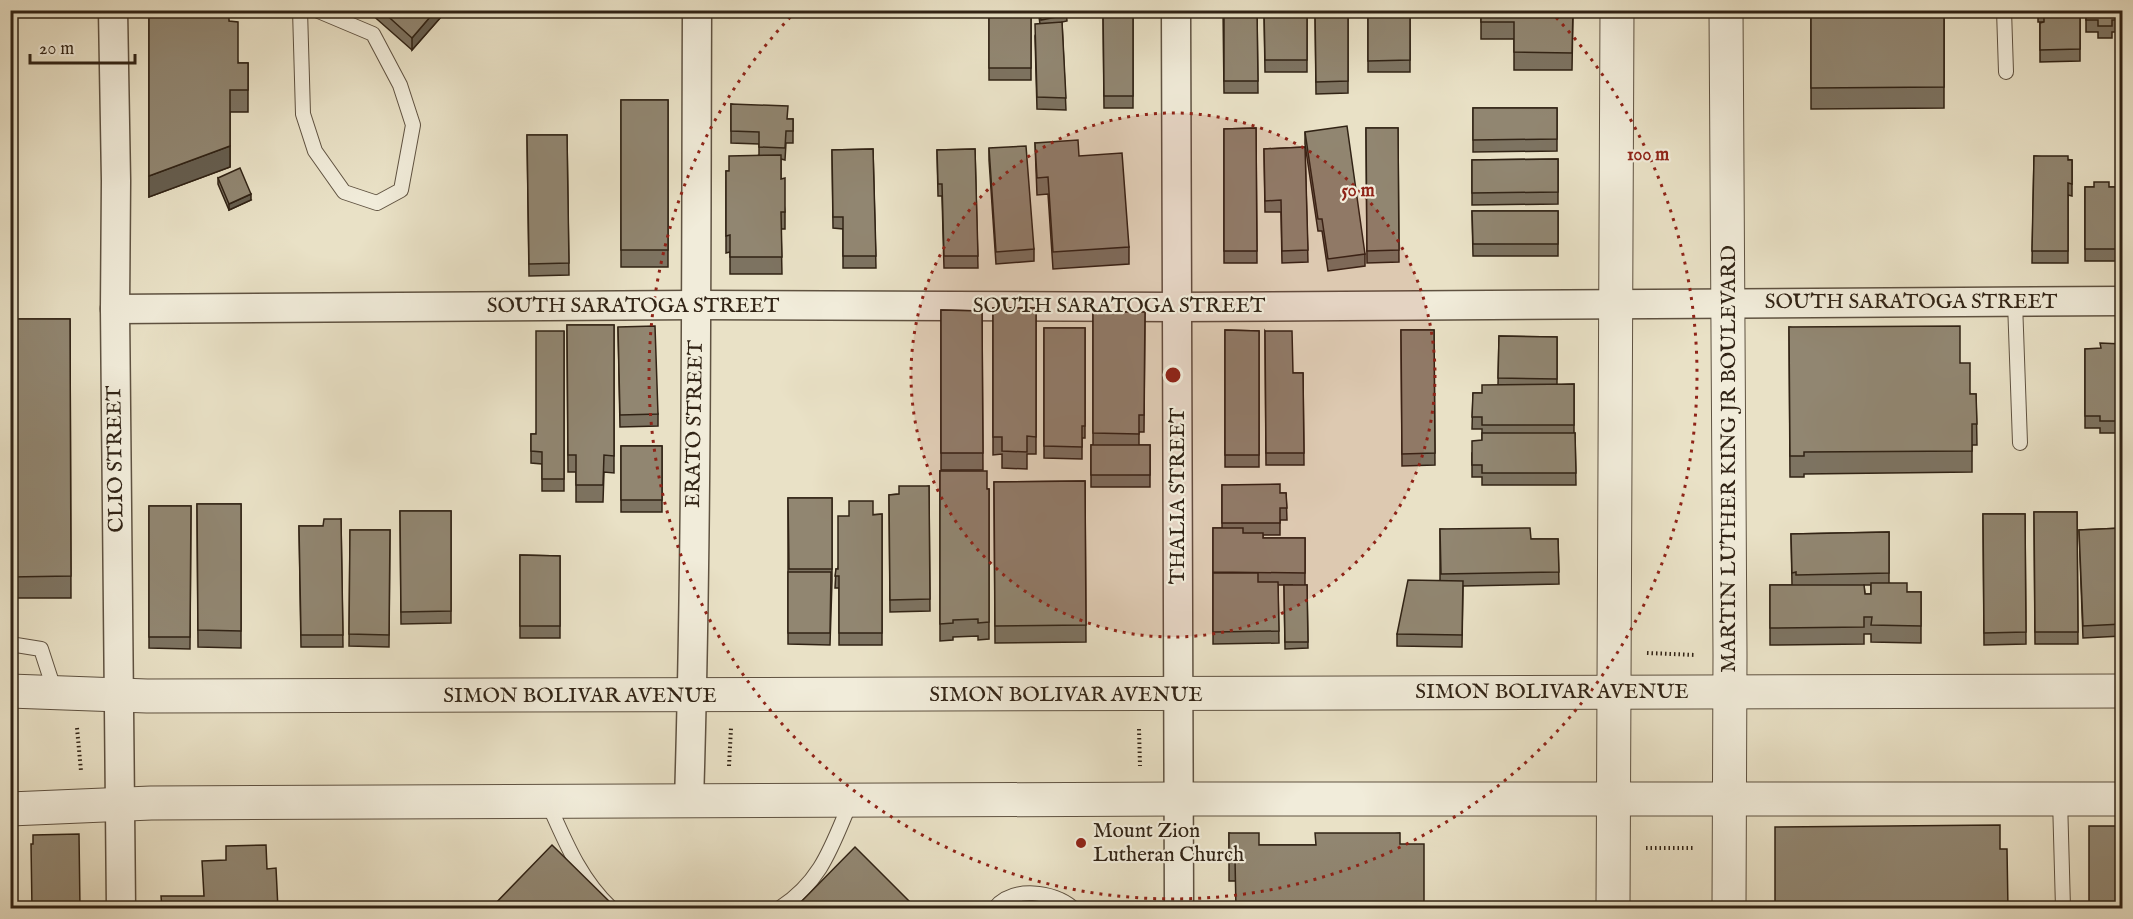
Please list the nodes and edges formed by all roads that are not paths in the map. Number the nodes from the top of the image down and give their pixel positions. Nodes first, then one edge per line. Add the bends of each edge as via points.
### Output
1 (112, 10) edge
2 (300, 10) edge
3 (316, 10) edge
4 (697, 10) edge
5 (1176, 10) edge
6 (1617, 10) edge
7 (1726, 10) edge
8 (2004, 10) edge
9 (2006, 72) dead end
10 (2122, 301) edge
11 (2015, 302) junction
12 (1728, 303) junction
13 (1616, 304) junction
14 (696, 305) junction
15 (1177, 307) junction
16 (115, 309) junction
17 (2020, 443) dead end
18 (10, 644) edge
19 (10, 691) edge
20 (1613, 691) junction
21 (2122, 691) edge
22 (1730, 693) junction
23 (1179, 694) junction
24 (119, 696) junction
25 (692, 696) junction
26 (66, 706) junction
27 (1178, 799) junction
28 (1612, 799) junction
29 (1729, 799) junction
30 (2060, 799) junction
31 (2122, 799) edge
32 (851, 801) junction
33 (548, 802) junction
34 (689, 802) junction
35 (120, 804) junction
36 (10, 809) edge
37 (121, 909) edge
38 (611, 909) edge
39 (780, 909) edge
40 (995, 909) edge
41 (1073, 909) edge
42 (1179, 909) edge
43 (1613, 909) edge
44 (1729, 909) edge
45 (2063, 909) edge

1 - 16 street, CLIO STREET
2 - 3 lane via 303,114 315,151 344,192 377,203 401,190 413,125 407,105 373,34
4 - 14 street, ERATO STREET
5 - 15 street, THALIA STREET
6 - 13 street
7 - 12 street, MARTIN LUTHER KING JR BOULEVARD
8 - 9 lane
10 - 11 street, SOUTH SARATOGA STREET
11 - 12 street, SOUTH SARATOGA STREET
11 - 17 lane
12 - 13 street, SOUTH SARATOGA STREET
12 - 22 street, MARTIN LUTHER KING JR BOULEVARD
13 - 15 street, SOUTH SARATOGA STREET
13 - 20 street
14 - 15 street, SOUTH SARATOGA STREET
14 - 16 street, SOUTH SARATOGA STREET
14 - 25 street, ERATO STREET
15 - 23 street, THALIA STREET
16 - 24 street, CLIO STREET
18 - 26 lane via 41,649
19 - 26 street, SIMON BOLIVAR AVENUE
20 - 22 street, SIMON BOLIVAR AVENUE
20 - 23 street, SIMON BOLIVAR AVENUE
20 - 28 street
21 - 22 street, SIMON BOLIVAR AVENUE
22 - 29 street, MARTIN LUTHER KING JR BOULEVARD
23 - 25 street, SIMON BOLIVAR AVENUE
23 - 27 street, THALIA STREET
24 - 25 street, SIMON BOLIVAR AVENUE
24 - 26 street, SIMON BOLIVAR AVENUE
24 - 35 street, CLIO STREET
25 - 34 street, ERATO STREET
27 - 28 street
27 - 32 street
27 - 42 street, THALIA STREET
28 - 29 street
28 - 43 street
29 - 30 street
29 - 44 street, MARTIN LUTHER KING JR BOULEVARD
30 - 31 street
30 - 45 lane
32 - 34 street
32 - 39 lane via 823,866 798,897
33 - 34 street
33 - 35 street
33 - 38 lane via 574,862
35 - 36 street
35 - 37 street, CLIO STREET
40 - 41 lane via 1015,895 1041,894 1066,902

